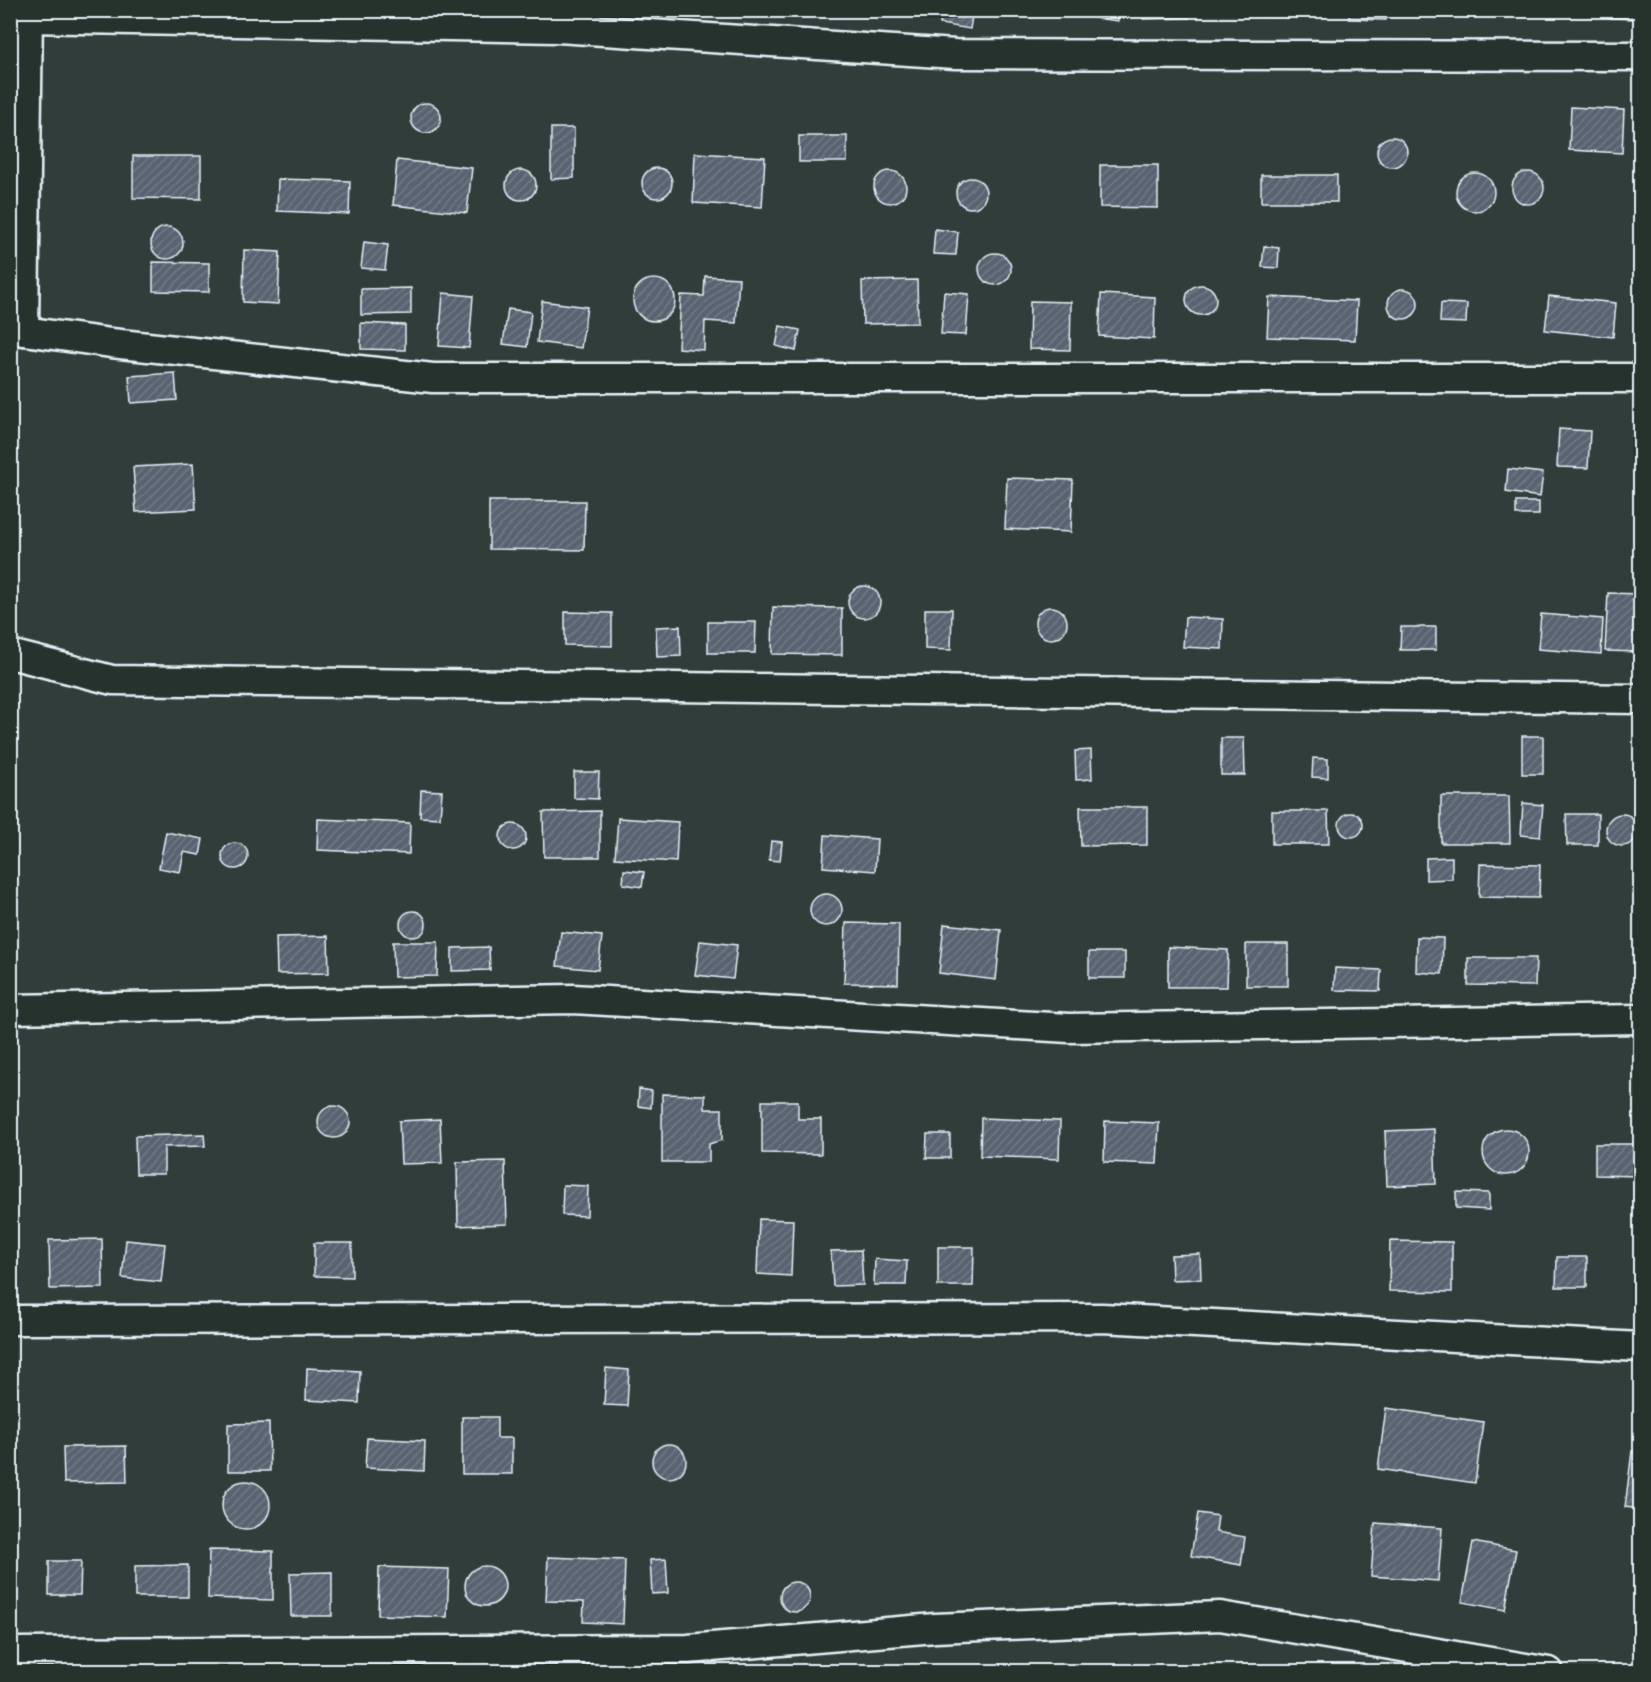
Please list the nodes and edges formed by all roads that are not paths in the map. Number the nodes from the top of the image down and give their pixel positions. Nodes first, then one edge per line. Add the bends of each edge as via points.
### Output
1 (28, 14) edge
2 (1641, 56) edge
3 (17, 327) edge
4 (1641, 378) edge
5 (10, 654) edge
6 (1641, 699) edge
7 (10, 1009) edge
8 (1641, 1020) edge
9 (10, 1320) edge
10 (1641, 1347) edge
11 (10, 1652) edge
12 (1549, 1671) edge

1 - 2 street via 558,28 955,54
1 - 3 street
3 - 4 street via 111,343 433,378
5 - 6 street via 112,680
7 - 8 street via 573,999 1069,1028
9 - 10 street via 1102,1318
11 - 12 street via 688,1649 935,1628 1220,1616

